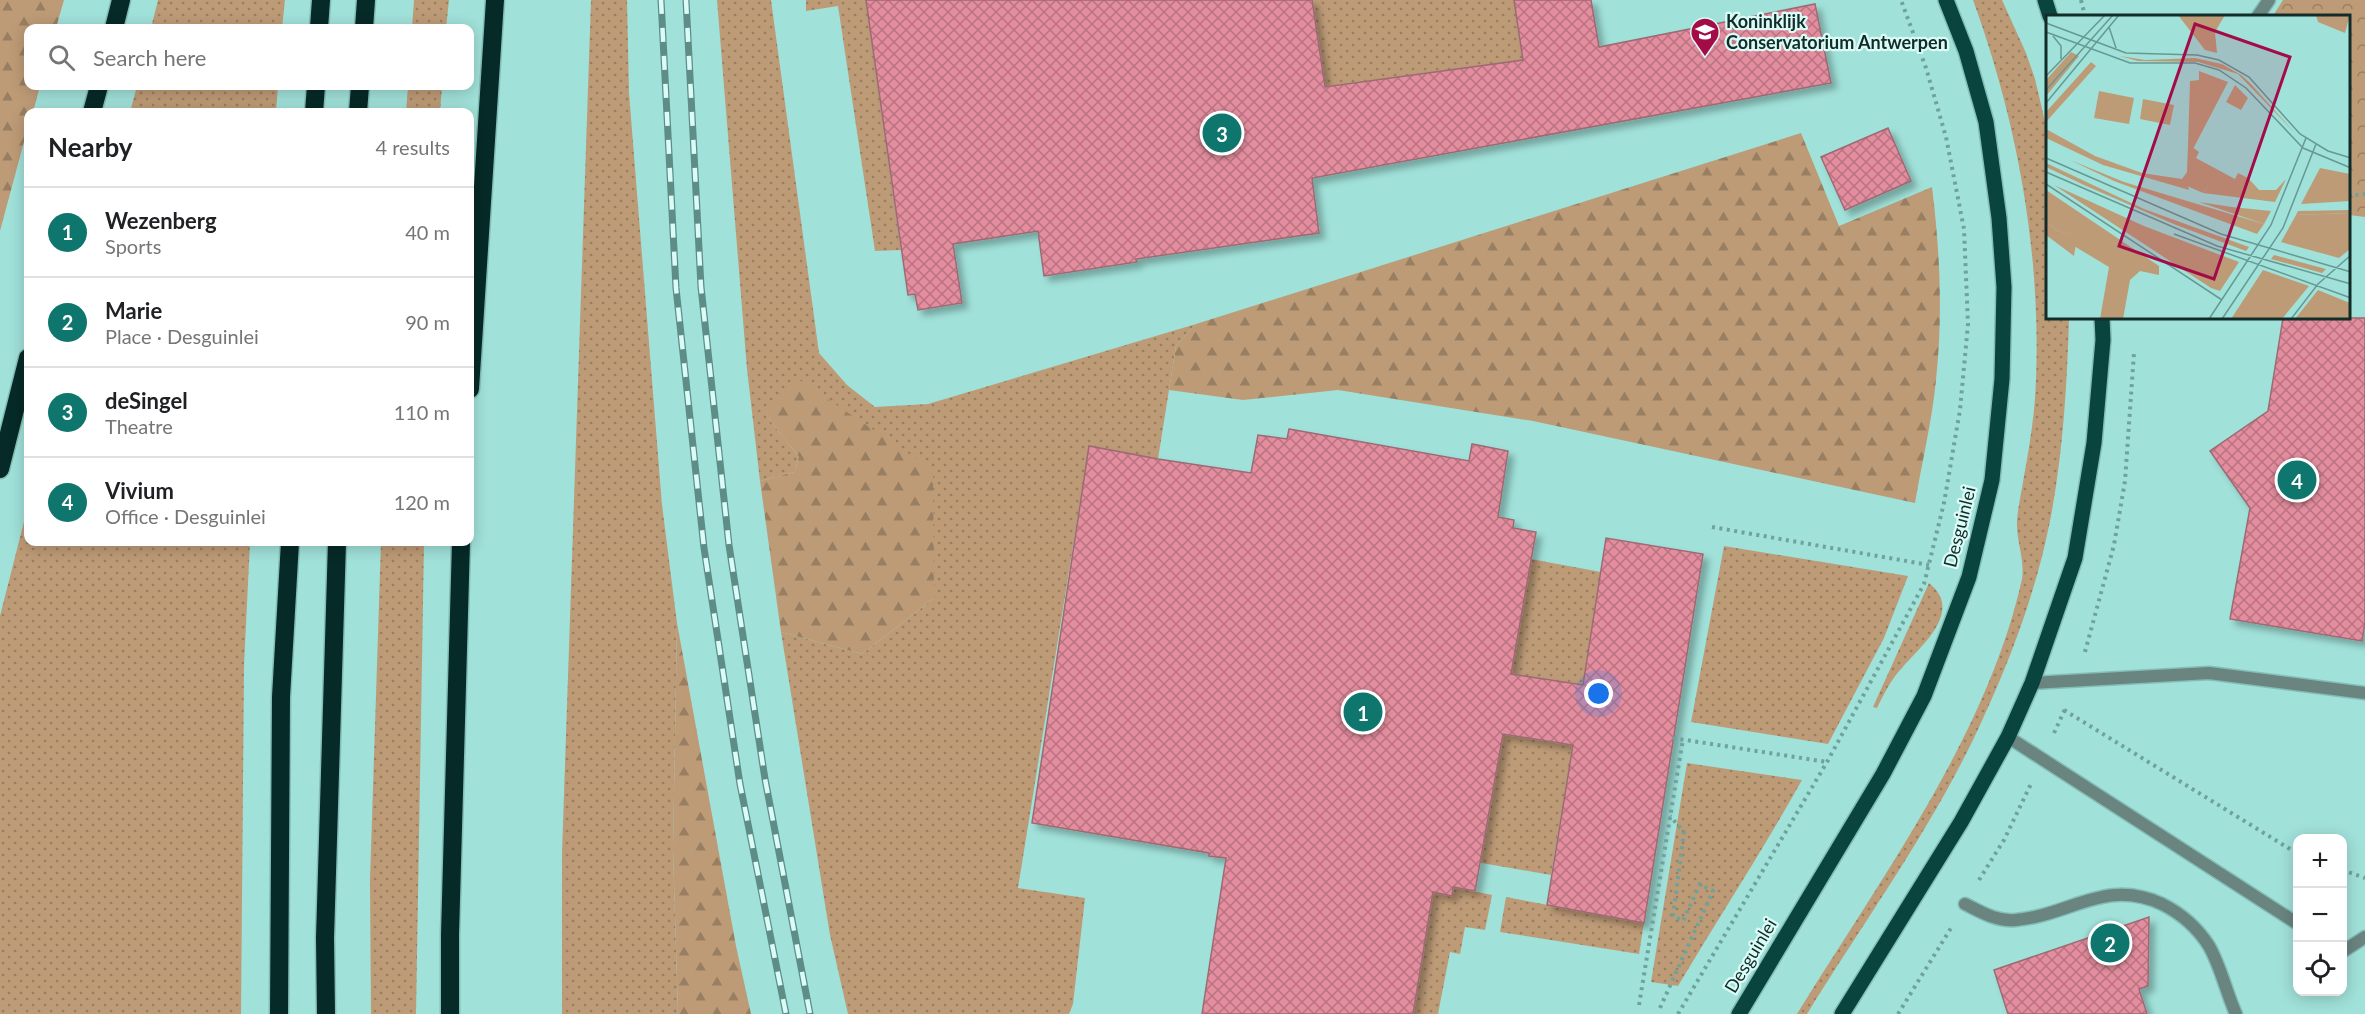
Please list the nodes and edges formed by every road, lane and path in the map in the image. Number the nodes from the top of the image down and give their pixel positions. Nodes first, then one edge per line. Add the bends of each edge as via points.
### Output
1 (121, 0) edge
2 (321, 0) edge
3 (366, 0) edge
4 (495, 0) edge
5 (1901, 0) edge
6 (1946, 0) edge
7 (2045, 0) edge
8 (2081, 0) edge
9 (2269, 0) edge
10 (2050, 15) edge
11 (2085, 15) edge
12 (2259, 15) edge
13 (115, 24) edge
14 (319, 24) edge
15 (364, 24) edge
16 (98, 90) edge
17 (316, 90) edge
18 (360, 90) edge
19 (93, 108) edge
20 (314, 108) edge
21 (358, 108) edge
22 (2365, 194) edge
23 (2350, 196) edge
24 (2102, 320) edge
25 (474, 327) edge
26 (24, 374) edge
27 (0, 469) edge
28 (1712, 527) dead end
29 (290, 546) edge
30 (337, 546) edge
31 (461, 546) edge
32 (1929, 565) junction
33 (2032, 683) junction
34 (2365, 693) edge
35 (2064, 710) dead end
36 (2008, 737) junction
37 (1673, 738) dead end
38 (1683, 739) junction
39 (1827, 762) junction
40 (1670, 816) junction
41 (2293, 851) edge
42 (2347, 871) edge
43 (2365, 878) edge
44 (1965, 904) dead end
45 (2293, 921) edge
46 (2365, 937) edge
47 (2347, 949) edge
48 (1639, 1005) dead end
49 (1660, 1008) dead end
50 (279, 1014) edge
51 (326, 1014) edge
52 (450, 1014) edge
53 (1678, 1014) edge
54 (1739, 1014) edge
55 (1842, 1014) edge
56 (2236, 1014) edge

1 - 13 highway
2 - 14 highway
3 - 15 highway
4 - 25 highway
5 - 32 path via 1946,137 1964,229 1968,324 1960,410
6 - 54 main road, Desguinlei via 1966,51 1986,122 1999,218 2004,287 2003,368 1992,480 1969,577 1924,696 1883,774
7 - 10 main road
8 - 11 path
9 - 12 lane
16 - 19 highway
17 - 20 highway
18 - 21 highway
22 - 23 path
24 - 33 main road via 2094,443 2075,558
26 - 27 highway
28 - 32 path
29 - 50 highway via 281,697
30 - 51 highway
31 - 52 highway
32 - 39 path via 1924,584
33 - 34 lane via 2209,673
33 - 36 main road
35 - 41 path
36 - 45 lane
36 - 55 main road via 1961,822
37 - 38 path
38 - 39 path
38 - 40 path
39 - 53 path
40 - 48 path
40 - 49 path via 1684,832 1673,916 1683,921 1700,884 1713,891
42 - 43 path
44 - 56 lane via 1994,918 2016,921 2110,895 2135,894 2150,899 2179,914 2199,932 2220,969
46 - 47 lane

